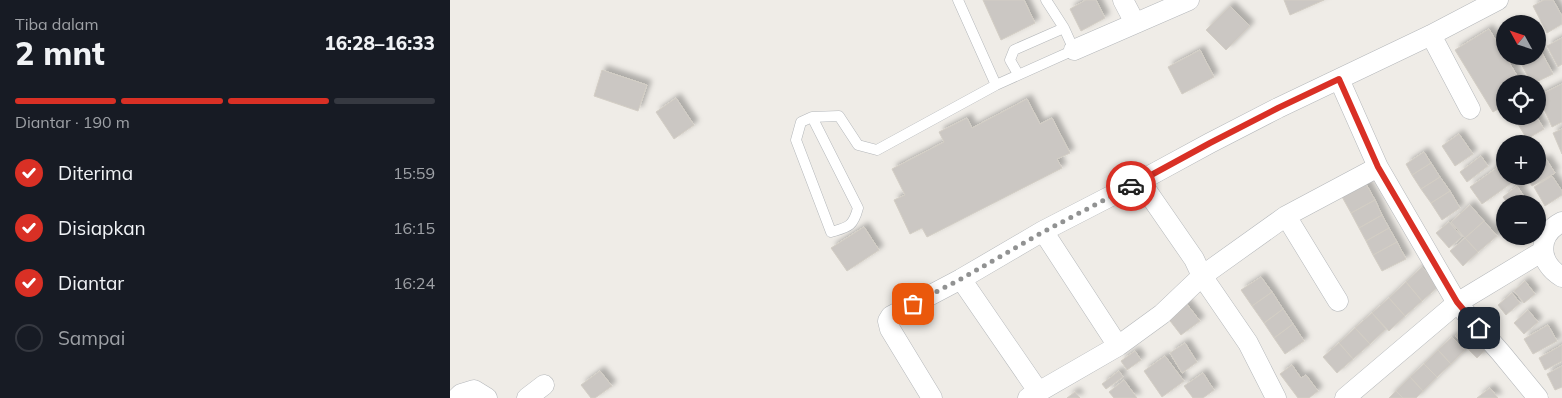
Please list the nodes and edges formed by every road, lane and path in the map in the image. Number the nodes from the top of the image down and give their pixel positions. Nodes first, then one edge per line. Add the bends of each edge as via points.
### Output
1 (958, 0) edge
2 (1046, 0) edge
3 (1123, 0) edge
4 (1189, 0) edge
5 (1498, 0) edge
6 (1134, 23) junction
7 (1064, 28) junction
8 (1430, 35) junction
9 (1074, 50) junction
10 (1018, 74) junction
11 (1339, 79) junction
12 (996, 85) junction
13 (1470, 109) dead end
14 (812, 117) junction
15 (1378, 167) junction
16 (1140, 182) junction
17 (1286, 216) junction
18 (1562, 222) edge
19 (1043, 232) junction
20 (1543, 251) junction
21 (1202, 276) junction
22 (1562, 277) edge
23 (961, 279) junction
24 (1338, 301) dead end
25 (1457, 302) junction
26 (1118, 346) junction
27 (544, 385) dead end
28 (1033, 395) edge
29 (457, 398) edge
30 (487, 398) edge
31 (527, 398) edge
32 (932, 398) edge
33 (1276, 398) edge
34 (1345, 398) edge
35 (1538, 398) edge

1 - 12 lane
2 - 7 lane
3 - 6 street
4 - 6 street
5 - 8 street
6 - 9 street
7 - 9 lane
7 - 10 lane via 1014,50 1010,60
8 - 11 street
8 - 13 street
9 - 10 lane
10 - 12 lane
11 - 15 street
11 - 16 street
12 - 14 lane via 876,150 858,145 839,116
14 - 14 lane via 858,208 848,227 831,232 796,140 801,122
15 - 17 street
15 - 25 street
16 - 19 street
16 - 21 street via 1194,259
17 - 21 street
17 - 24 street
18 - 20 street via 1551,229
19 - 23 street
19 - 26 street
20 - 22 street via 1552,271
20 - 25 street
21 - 26 street via 1162,314
21 - 33 street via 1248,344
23 - 28 street
23 - 32 street via 897,312 888,321
25 - 34 street
25 - 35 street
26 - 28 street
27 - 31 street
29 - 30 street via 474,390

